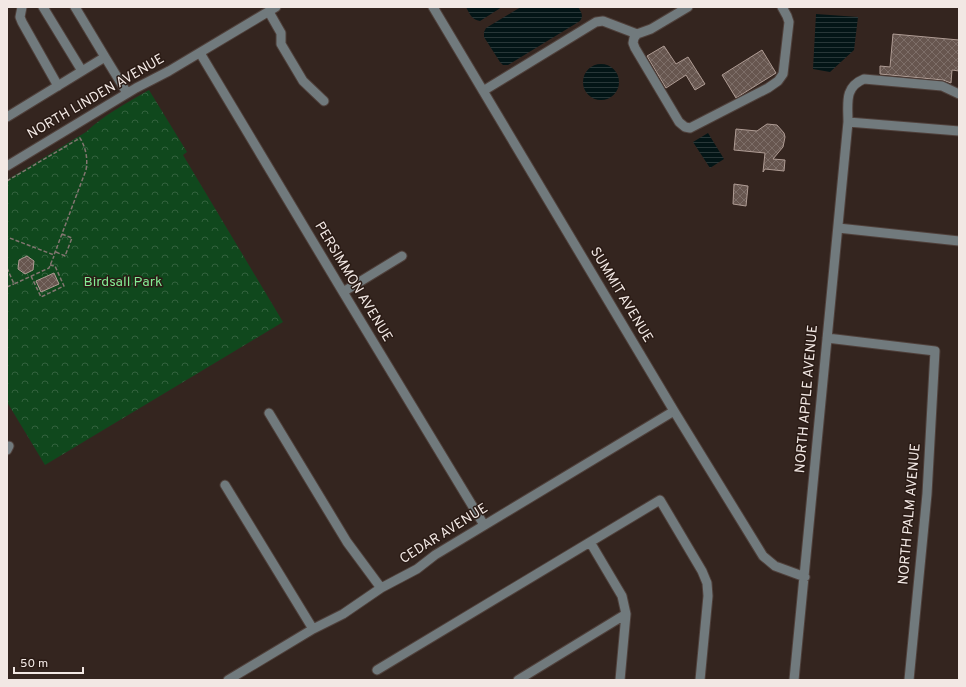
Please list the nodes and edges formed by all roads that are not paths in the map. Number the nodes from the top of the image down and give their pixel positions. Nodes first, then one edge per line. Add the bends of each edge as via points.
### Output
1 (22, 7) edge
2 (43, 7) edge
3 (75, 7) edge
4 (433, 7) edge
5 (688, 7) edge
6 (782, 7) edge
7 (271, 9) edge
8 (637, 34) junction
9 (200, 53) junction
10 (105, 57) junction
11 (82, 72) junction
12 (58, 86) junction
13 (483, 91) junction
14 (127, 93) junction
15 (959, 94) edge
16 (324, 101) dead end
17 (7, 117) edge
18 (848, 122) junction
19 (959, 131) edge
20 (7, 166) edge
21 (838, 228) junction
22 (959, 241) edge
23 (402, 256) dead end
24 (342, 292) junction
25 (827, 338) junction
26 (674, 411) junction
27 (269, 413) dead end
28 (225, 485) dead end
29 (484, 525) junction
30 (590, 542) junction
31 (805, 577) junction
32 (381, 588) junction
33 (626, 614) junction
34 (313, 629) junction
35 (377, 670) dead end
36 (228, 680) edge
37 (518, 680) edge
38 (620, 680) edge
39 (700, 680) edge
40 (794, 680) edge
41 (909, 680) edge

1 - 12 street via 22,22
2 - 11 street
3 - 10 street
4 - 13 street, SUMMIT AVENUE
5 - 8 street via 652,29
6 - 8 street via 789,22 783,74 778,81 690,128 680,122 635,48 633,43
7 - 9 street, NORTH LINDEN AVENUE
7 - 16 street via 281,33 281,44 303,81
8 - 13 street via 603,21 596,22
9 - 14 street, NORTH LINDEN AVENUE
9 - 24 street, PERSIMMON AVENUE
10 - 11 street
10 - 14 street
11 - 12 street
12 - 17 street
13 - 26 street, SUMMIT AVENUE
14 - 20 street, NORTH LINDEN AVENUE
15 - 18 street, NORTH APPLE AVENUE via 942,86 864,80 856,82 851,87 848,97
18 - 19 street
18 - 21 street, NORTH APPLE AVENUE
21 - 22 street
21 - 25 street, NORTH APPLE AVENUE
23 - 24 street
24 - 29 street, PERSIMMON AVENUE
25 - 31 street, NORTH APPLE AVENUE
25 - 41 street, NORTH PALM AVENUE via 935,351 927,494
26 - 29 street, CEDAR AVENUE
26 - 31 street, SUMMIT AVENUE via 763,556 775,566
27 - 32 street via 347,542
28 - 34 street
29 - 32 street, CEDAR AVENUE via 417,569
30 - 33 street via 622,596
30 - 35 street
30 - 39 street via 660,500 707,583
31 - 40 street, NORTH APPLE AVENUE
32 - 34 street, CEDAR AVENUE via 343,614
33 - 37 street
33 - 38 street
34 - 36 street, CEDAR AVENUE

